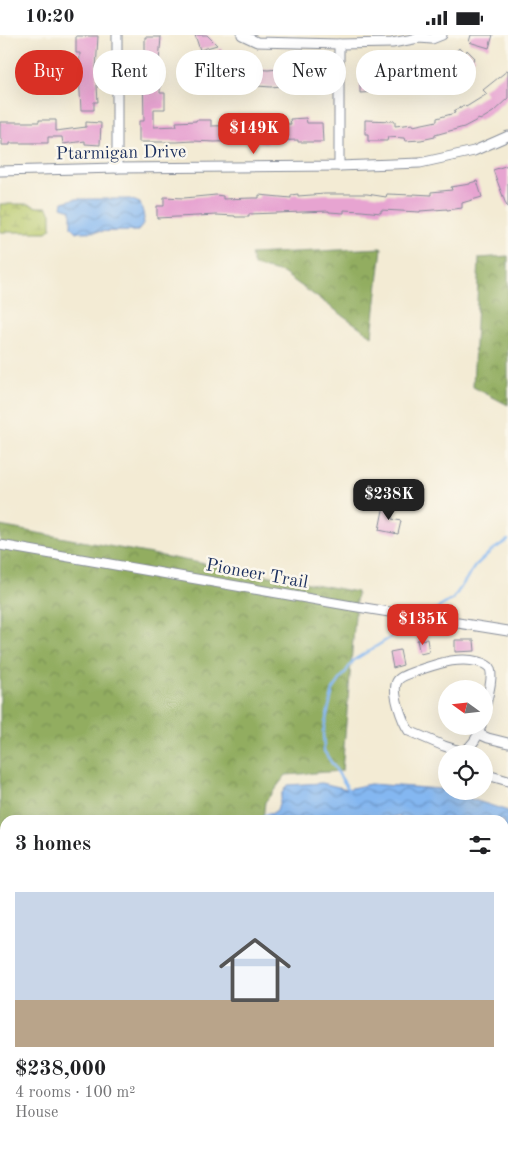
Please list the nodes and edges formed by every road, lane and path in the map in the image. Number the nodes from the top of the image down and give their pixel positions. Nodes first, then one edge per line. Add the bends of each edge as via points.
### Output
1 (117, 35) edge
2 (242, 35) edge
3 (442, 35) edge
4 (420, 36) edge
5 (339, 44) junction
6 (508, 136) edge
7 (339, 167) junction
8 (117, 168) junction
9 (0, 171) edge
10 (0, 545) edge
11 (508, 631) edge
12 (490, 680) edge
13 (485, 735) edge
14 (508, 743) edge
15 (443, 745) edge
16 (493, 777) edge
17 (508, 781) edge

1 - 8 street
2 - 5 street via 256,42
3 - 4 street via 432,39
4 - 5 street via 392,43
5 - 7 street
6 - 7 street, Ptarmigan Drive via 474,151 420,163
7 - 8 street, Ptarmigan Drive
8 - 9 street, Ptarmigan Drive
10 - 11 street, Pioneer Trail
12 - 15 street via 490,668 486,664 468,660 449,661 396,681 396,694 406,727
13 - 14 street
16 - 17 street

